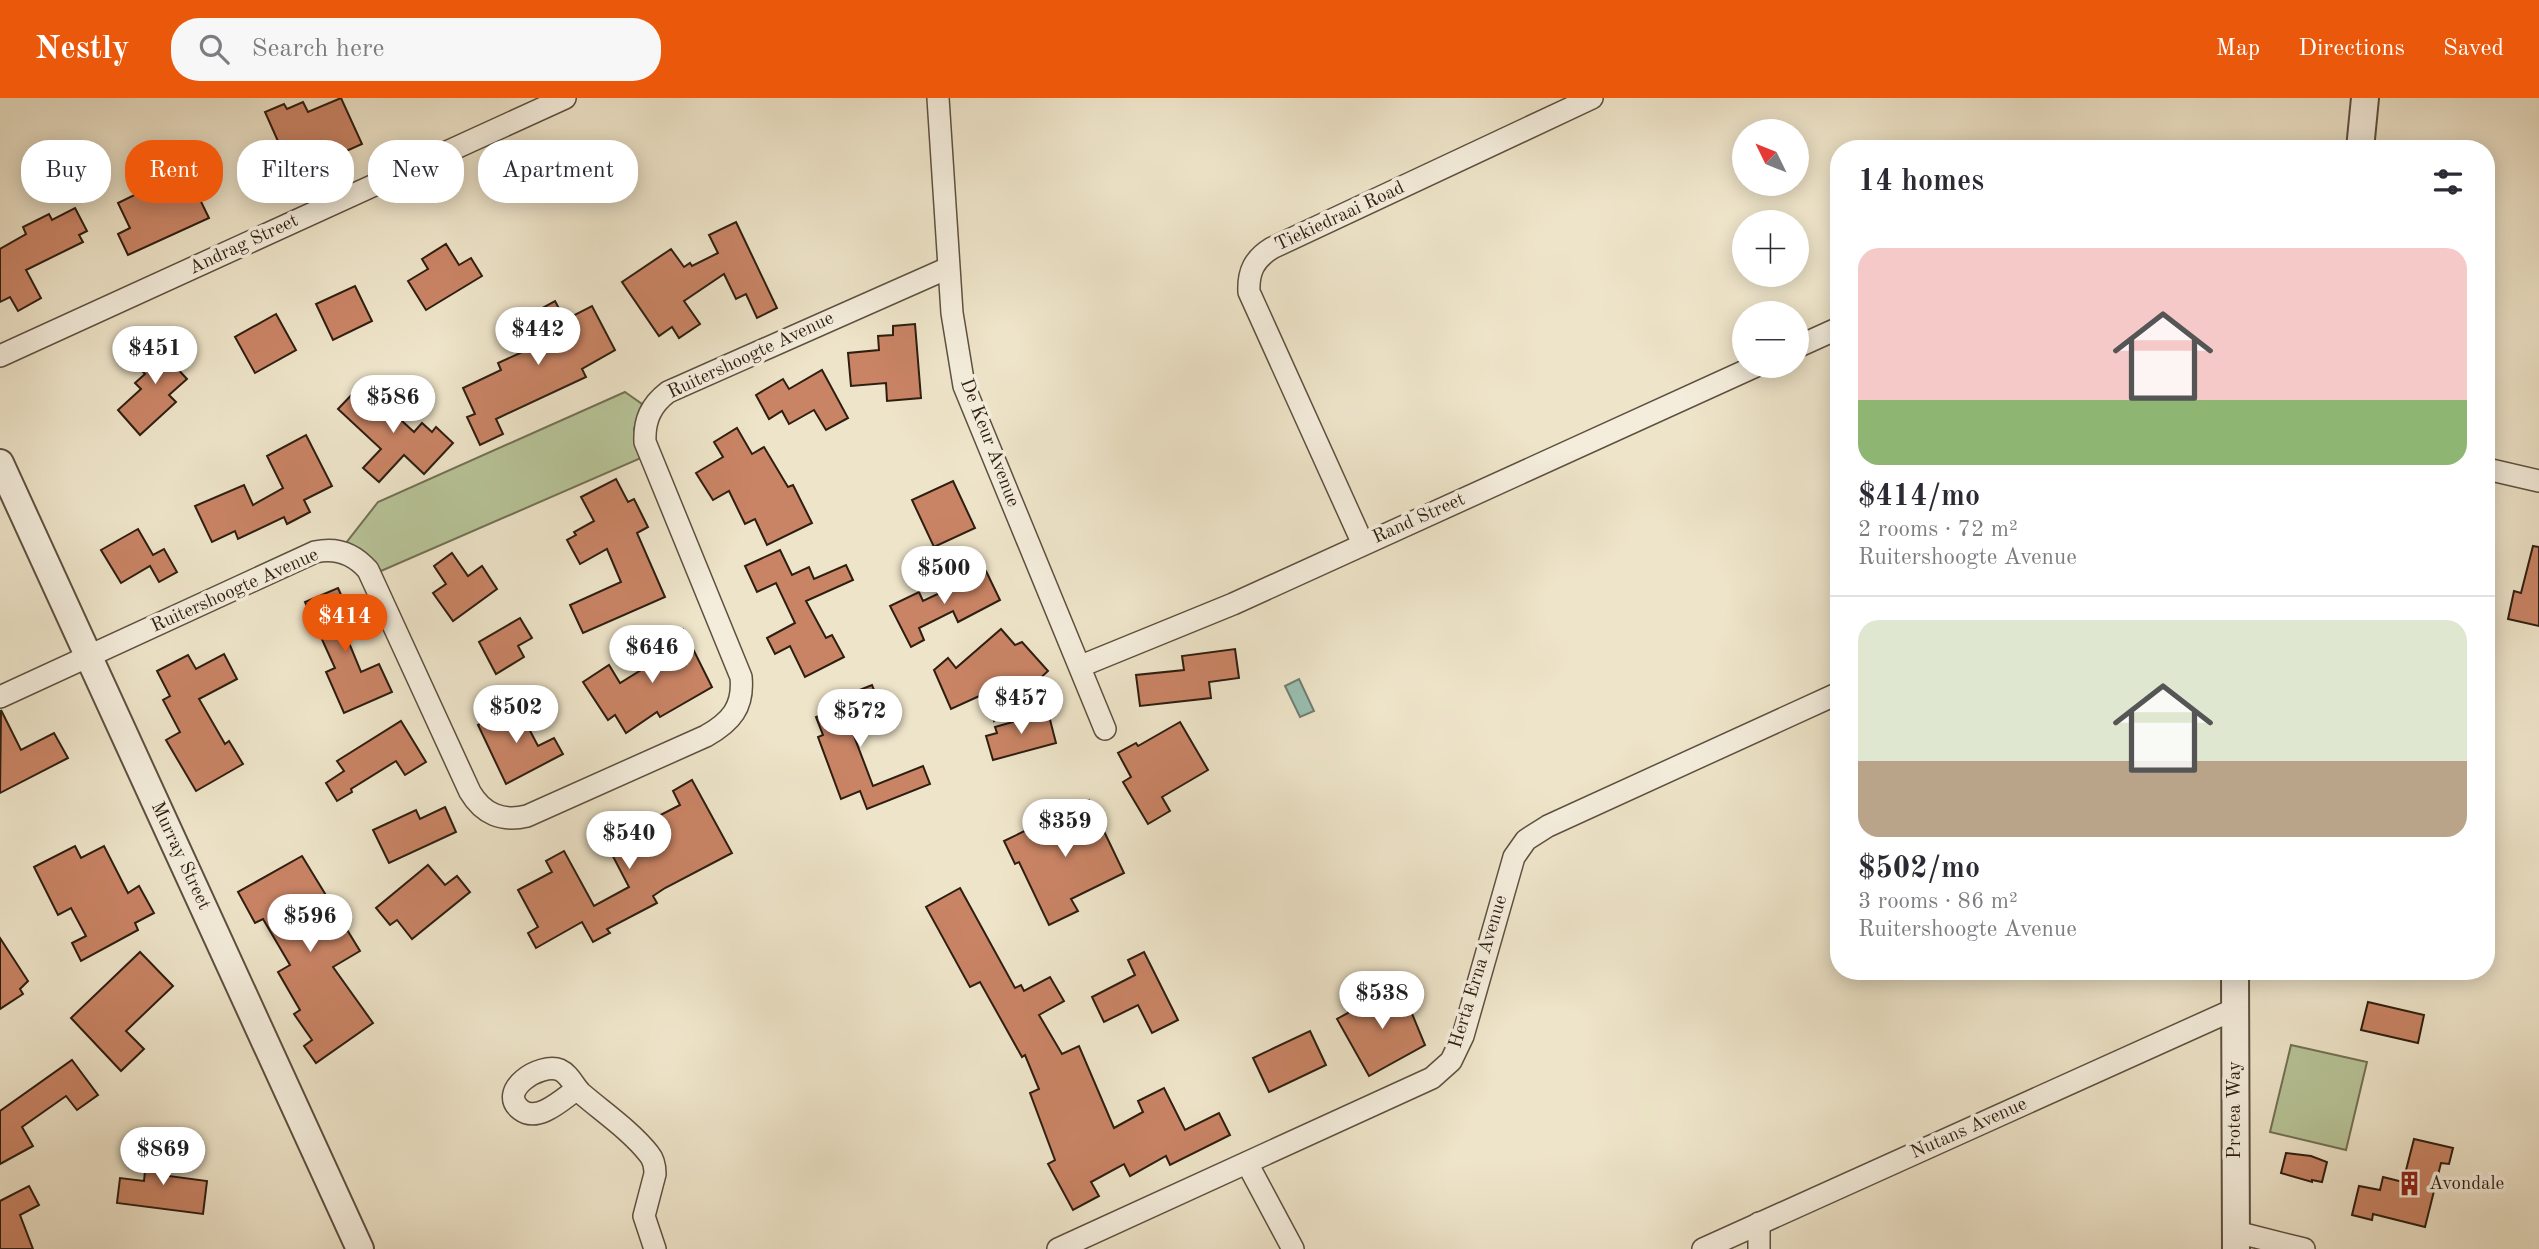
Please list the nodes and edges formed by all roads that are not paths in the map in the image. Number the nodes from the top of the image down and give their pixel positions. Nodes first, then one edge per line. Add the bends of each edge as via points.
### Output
1 (565, 98) edge
2 (938, 98) edge
3 (1592, 98) edge
4 (2365, 98) edge
5 (2361, 140) edge
6 (948, 268) junction
7 (1830, 332) edge
8 (1809, 342) edge
9 (0, 356) edge
10 (1732, 377) edge
11 (0, 463) edge
12 (2495, 471) edge
13 (2539, 481) edge
14 (1363, 544) junction
15 (88, 657) junction
16 (1081, 666) junction
17 (0, 697) edge
18 (1830, 697) edge
19 (1105, 729) dead end
20 (2235, 980) edge
21 (2235, 1009) junction
22 (577, 1089) dead end
23 (1247, 1163) junction
24 (1759, 1223) junction
25 (2236, 1241) edge
26 (360, 1249) edge
27 (655, 1249) edge
28 (1058, 1249) edge
29 (1293, 1249) edge
30 (1703, 1249) edge
31 (1759, 1249) edge
32 (2304, 1249) edge

1 - 9 street, Andrag Street
2 - 6 street, De Keur Avenue
3 - 14 street, Tiekiedraai Road via 1272,248 1251,270 1249,292
4 - 5 street
6 - 15 street, Ruitershoogte Avenue via 680,386 659,398 648,415 645,442 741,677 739,706 728,722 680,747 527,816 490,813 470,792 368,570 354,557 335,550 315,552
6 - 16 street, De Keur Avenue via 964,386
7 - 8 street
10 - 14 street, Rand Street
11 - 15 street, Murray Street
12 - 13 street
14 - 16 street, Rand Street
15 - 17 street, Ruitershoogte Avenue
15 - 26 street, Murray Street
16 - 19 street, De Keur Avenue
18 - 23 street, Herta Erna Avenue via 1536,832 1519,848 1511,866 1463,1036 1451,1061 1421,1083
20 - 21 street, Protea Way
21 - 24 street, Nutans Avenue
21 - 25 street, Protea Way
22 - 27 street via 652,1159 655,1174 644,1216
23 - 28 street, Herta Erna Avenue
23 - 29 street
24 - 30 street, Nutans Avenue
24 - 31 street
25 - 32 street

